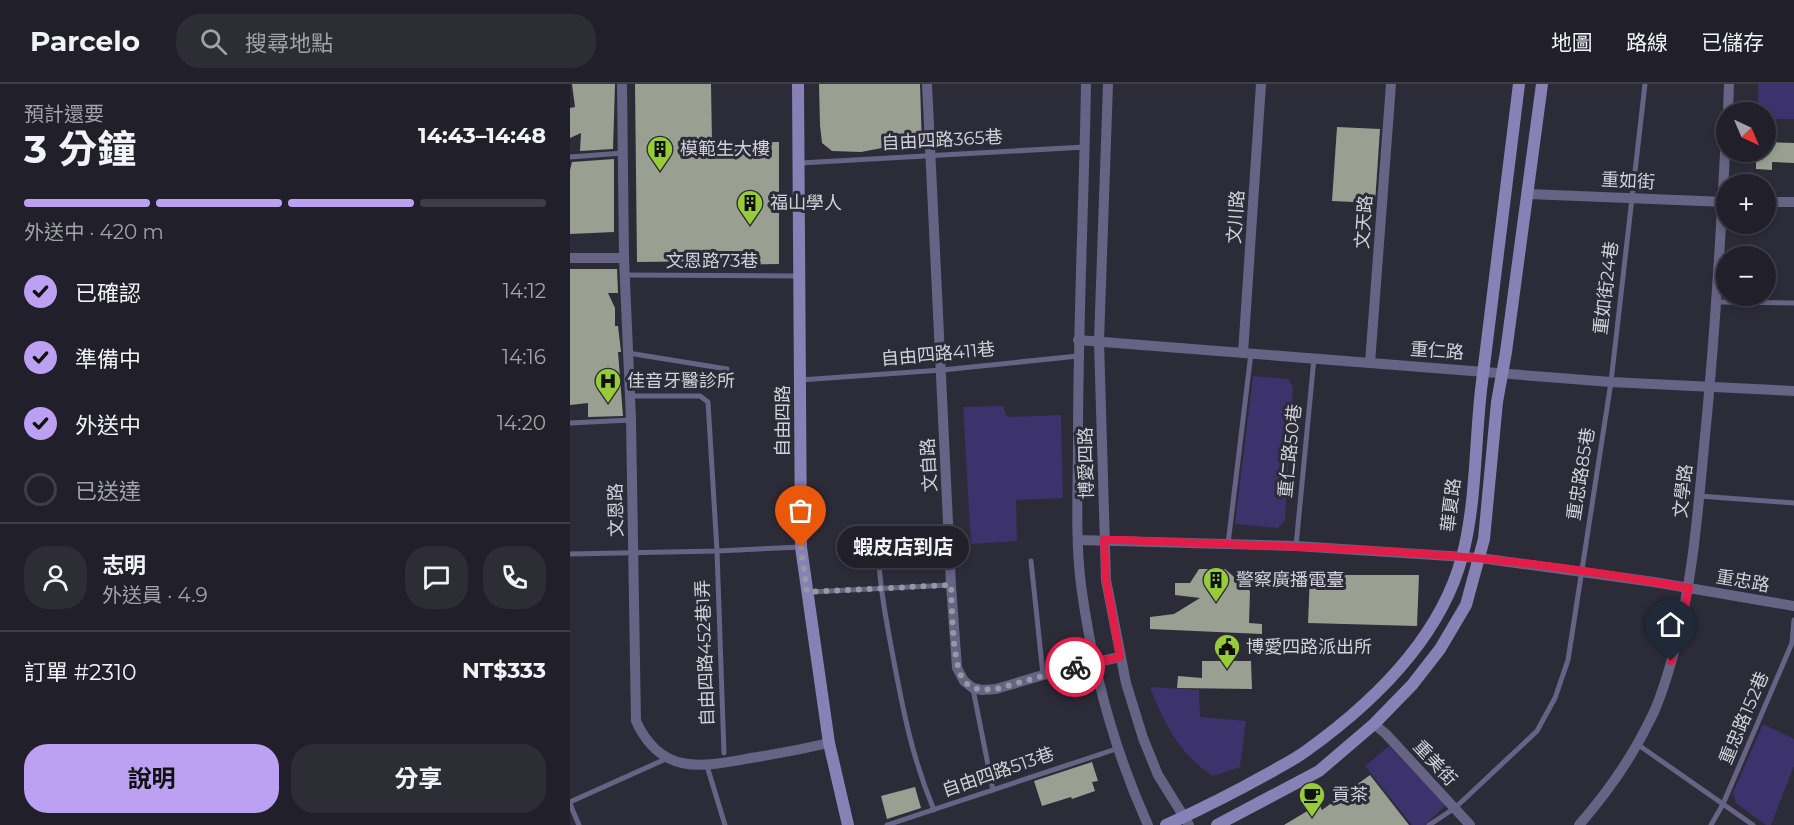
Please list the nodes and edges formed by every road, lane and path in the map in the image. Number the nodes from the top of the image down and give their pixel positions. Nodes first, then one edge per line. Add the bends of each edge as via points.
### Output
1 (622, 84) edge
2 (798, 84) edge
3 (927, 84) edge
4 (1086, 84) edge
5 (1108, 84) edge
6 (1261, 84) edge
7 (1391, 84) edge
8 (1518, 84) edge
9 (1542, 84) edge
10 (1645, 84) edge
11 (1729, 84) edge
12 (1728, 102) edge
13 (1085, 147) junction
14 (623, 153) junction
15 (930, 156) junction
16 (570, 157) edge
17 (800, 163) junction
18 (1528, 194) junction
19 (1632, 198) junction
20 (1716, 202) edge
21 (1776, 202) edge
22 (1794, 202) edge
23 (570, 258) edge
24 (624, 258) junction
25 (625, 275) junction
26 (799, 276) junction
27 (1776, 303) edge
28 (1794, 303) edge
29 (1717, 306) edge
30 (1078, 340) junction
31 (1099, 342) junction
32 (628, 353) junction
33 (1247, 353) junction
34 (1078, 356) junction
35 (1314, 358) junction
36 (1370, 363) junction
37 (727, 369) dead end
38 (942, 370) junction
39 (1483, 372) junction
40 (1502, 374) junction
41 (800, 380) junction
42 (1611, 382) junction
43 (1710, 386) junction
44 (1794, 391) edge
45 (630, 396) junction
46 (631, 420) junction
47 (570, 423) edge
48 (1699, 496) junction
49 (1794, 503) edge
50 (1078, 540) junction
51 (1104, 540) junction
52 (1228, 544) junction
53 (1296, 546) junction
54 (801, 547) junction
55 (717, 551) junction
56 (878, 551) dead end
57 (633, 553) junction
58 (570, 554) edge
59 (1462, 557) junction
60 (1480, 558) junction
61 (1031, 561) dead end
62 (1582, 572) junction
63 (951, 585) junction
64 (880, 588) junction
65 (1689, 588) junction
66 (807, 592) junction
67 (1794, 606) edge
68 (1794, 620) edge
69 (1120, 657) junction
70 (1094, 663) junction
71 (1043, 675) junction
72 (973, 688) junction
73 (1374, 724) junction
74 (829, 743) junction
75 (1637, 744) junction
76 (1119, 748) junction
77 (724, 753) dead end
78 (668, 758) junction
79 (707, 766) junction
80 (993, 790) junction
81 (570, 803) edge
82 (1723, 804) junction
83 (1455, 808) junction
84 (934, 810) junction
85 (1187, 821) edge
86 (579, 825) edge
87 (725, 825) edge
88 (848, 825) edge
89 (887, 825) edge
90 (1148, 825) edge
91 (1166, 825) edge
92 (1217, 825) edge
93 (1429, 825) edge
94 (1470, 825) edge
95 (1579, 825) edge
96 (1712, 825) edge
97 (1753, 825) edge

1 - 14 street, 文恩路
2 - 17 street, 自由四路
3 - 15 street, 文自路
4 - 13 street, 博愛四路
5 - 31 street, 博愛四路
6 - 33 street, 文川路
7 - 36 street, 文天路
8 - 39 street, 華夏路
9 - 18 street, 華夏路
10 - 19 lane, 重如街24巷
11 - 12 street
13 - 15 lane, 自由四路365巷
13 - 30 street, 博愛四路
14 - 16 lane
14 - 24 street, 文恩路
15 - 17 lane, 自由四路365巷
15 - 38 street, 文自路
17 - 26 street, 自由四路
18 - 19 street, 重如街
18 - 40 street, 華夏路
19 - 20 street, 重如街
19 - 42 lane, 重如街24巷
21 - 22 street
23 - 24 street
24 - 25 street, 文恩路
25 - 26 lane, 文恩路73巷
25 - 32 street, 文恩路
26 - 41 street, 自由四路
27 - 28 lane
29 - 43 street, 文學路
30 - 31 street, 重仁路
30 - 34 street, 博愛四路
31 - 33 street, 重仁路
31 - 51 street, 博愛四路
32 - 37 lane
32 - 45 street, 文恩路
33 - 35 street, 重仁路
33 - 52 lane
34 - 38 lane, 自由四路411巷
34 - 50 street, 博愛四路
35 - 36 street, 重仁路
35 - 53 lane, 重仁路50巷
36 - 39 street, 重仁路
38 - 41 lane, 自由四路411巷
38 - 63 street, 文自路
39 - 40 street, 重仁路
39 - 59 street, 華夏路
40 - 42 street, 重仁路
40 - 60 street, 華夏路
41 - 54 street, 自由四路
42 - 43 street, 重仁路
42 - 62 lane, 重忠路85巷
43 - 44 street, 重仁路
43 - 48 street, 文學路
45 - 46 street, 文恩路
45 - 55 lane, 自由四路452巷1弄 via 700,396 708,402
46 - 47 lane
46 - 57 street, 文恩路
48 - 49 lane
48 - 65 street, 文學路
50 - 51 street, 重忠路
50 - 70 street, 博愛四路
51 - 52 street, 重忠路
51 - 69 street, 博愛四路 via 1106,580
52 - 53 street, 重忠路
53 - 59 street, 重忠路
54 - 55 lane
54 - 66 street, 自由四路
55 - 57 lane
55 - 77 lane, 自由四路452巷1弄
56 - 64 lane
57 - 58 lane
57 - 78 street, 文恩路 via 636,721 650,746
59 - 60 street, 重忠路
59 - 85 street, 華夏路 via 1430,630 1396,673 1364,704 1305,752
60 - 62 street, 重忠路
60 - 73 street, 華夏路 via 1466,606 1440,649
61 - 71 lane
62 - 65 street, 重忠路
62 - 83 lane, 重忠路85巷 via 1568,660 1555,698 1537,731
63 - 64 lane
63 - 72 street, 文自路 via 957,668
64 - 66 lane
64 - 84 lane via 908,738
65 - 67 street, 重忠路
65 - 75 street, 文學路 via 1665,683
66 - 74 street, 自由四路
68 - 82 lane, 重忠路152巷 via 1792,643
69 - 70 street
69 - 85 street, 博愛四路 via 1158,775
70 - 71 street
70 - 76 street, 博愛四路
71 - 72 street via 996,689
72 - 80 lane
73 - 83 street, 重美街
73 - 92 street, 華夏路 via 1319,771
74 - 79 street, 文恩路
74 - 88 street, 自由四路
75 - 82 lane
75 - 95 street, 文學路 via 1614,782
76 - 80 lane, 自由四路513巷
76 - 90 street, 博愛四路
78 - 79 street, 文恩路
78 - 81 lane
79 - 87 lane
80 - 84 lane, 自由四路513巷
81 - 86 lane
82 - 96 lane, 重忠路152巷
82 - 97 lane
83 - 93 lane, 重忠路85巷
83 - 94 street, 重美街
84 - 89 lane, 自由四路513巷
85 - 91 street, 華夏路

